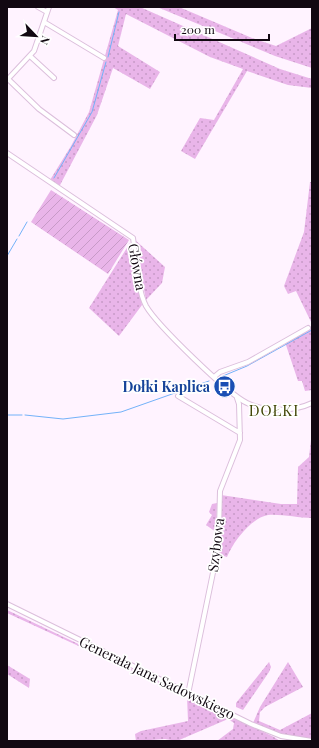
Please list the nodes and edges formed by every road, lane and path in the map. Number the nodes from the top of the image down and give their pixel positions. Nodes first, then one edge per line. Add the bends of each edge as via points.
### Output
1 (38, 7) edge
2 (49, 7) edge
3 (45, 10) edge
4 (44, 22) junction
5 (30, 56) junction
6 (104, 58) dead end
7 (54, 78) dead end
8 (8, 79) edge
9 (74, 135) dead end
10 (7, 153) edge
11 (308, 328) dead end
12 (214, 377) junction
13 (178, 396) dead end
14 (237, 398) junction
15 (247, 403) junction
16 (312, 403) edge
17 (240, 404) junction
18 (240, 433) junction
19 (7, 604) edge
20 (188, 694) junction
21 (312, 741) edge

1 - 3 street
2 - 3 street
3 - 4 street
4 - 5 street
4 - 6 street
5 - 7 street
5 - 8 street
8 - 9 street via 39,109
10 - 12 street, Główna via 133,238 143,298 150,312
11 - 12 street via 248,362 220,372
12 - 14 street, Główna
13 - 18 street
14 - 15 street, Główna
14 - 17 street, Szybowa
15 - 16 street, Główna via 281,410
15 - 17 street, Główna
17 - 18 street, Szybowa
18 - 20 street, Szybowa via 239,446 220,491 216,558
19 - 20 street, Generała Jana Sadowskiego
20 - 21 street, Generała Jana Sadowskiego via 267,731 288,738

